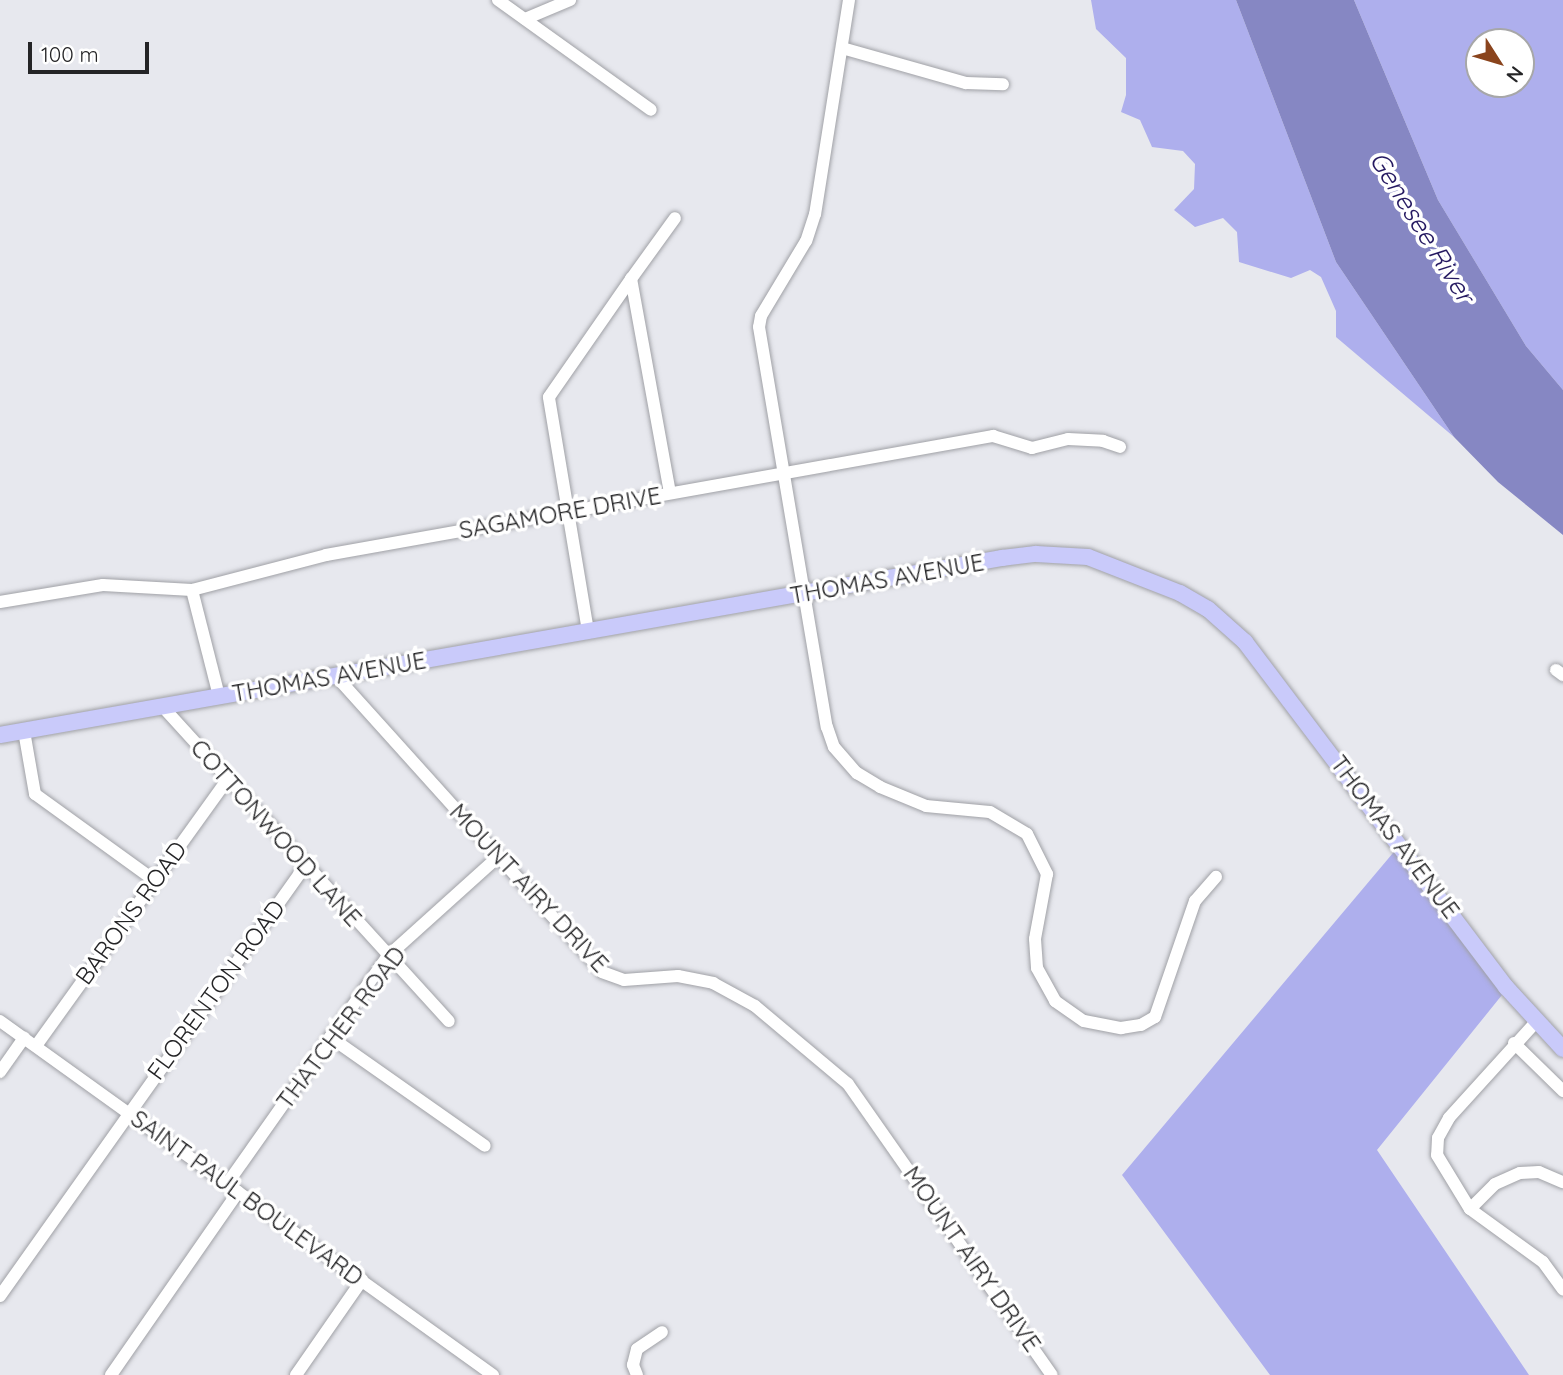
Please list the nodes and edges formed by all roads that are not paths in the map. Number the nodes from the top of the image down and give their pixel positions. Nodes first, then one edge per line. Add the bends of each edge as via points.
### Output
1 (498, 0) edge
2 (570, 0) edge
3 (849, 0) edge
4 (525, 19) junction
5 (842, 48) junction
6 (1003, 84) dead end
7 (652, 110) dead end
8 (675, 218) dead end
9 (631, 279) junction
10 (1120, 447) dead end
11 (782, 473) junction
12 (670, 493) junction
13 (567, 511) junction
14 (192, 590) junction
15 (803, 594) junction
16 (0, 603) edge
17 (588, 631) junction
18 (335, 675) junction
19 (219, 696) junction
20 (162, 706) junction
21 (24, 731) junction
22 (0, 735) edge
23 (227, 780) junction
24 (499, 856) junction
25 (305, 866) junction
26 (1216, 877) dead end
27 (154, 880) junction
28 (388, 956) junction
29 (0, 1021) edge
30 (449, 1021) dead end
31 (1535, 1023) junction
32 (330, 1037) junction
33 (24, 1038) junction
34 (1514, 1043) junction
35 (36, 1046) junction
36 (1563, 1048) edge
37 (0, 1072) edge
38 (1563, 1091) edge
39 (128, 1113) junction
40 (485, 1146) dead end
41 (1563, 1182) edge
42 (233, 1188) junction
43 (1469, 1209) junction
44 (362, 1280) junction
45 (1563, 1290) edge
46 (0, 1296) edge
47 (662, 1332) dead end
48 (111, 1375) edge
49 (296, 1375) edge
50 (494, 1375) edge
51 (637, 1375) edge
52 (1052, 1375) edge

1 - 4 street
2 - 4 street
3 - 5 street
4 - 7 street
5 - 6 street via 966,83
5 - 11 street via 815,214 806,241 760,321
8 - 9 street
9 - 12 street
9 - 13 street via 549,397
10 - 11 street, SAGAMORE DRIVE via 1068,439 1032,448 993,436
11 - 12 street, SAGAMORE DRIVE
11 - 15 street
12 - 13 street, SAGAMORE DRIVE
13 - 14 street, SAGAMORE DRIVE via 326,555
13 - 17 street
14 - 16 street, SAGAMORE DRIVE via 103,585
14 - 19 street
15 - 17 main road, THOMAS AVENUE
15 - 26 street via 827,727 847,764 867,781 919,804 1002,816 1037,846 1047,888 1035,939 1037,968 1047,991 1073,1015 1096,1025 1121,1028 1154,1017 1195,901
15 - 31 main road, THOMAS AVENUE via 1036,554 1088,557 1147,576 1180,593 1228,626 1263,663
17 - 18 main road, THOMAS AVENUE
18 - 19 main road, THOMAS AVENUE
18 - 24 street, MOUNT AIRY DRIVE
19 - 20 main road, THOMAS AVENUE
20 - 21 main road, THOMAS AVENUE
20 - 23 street, COTTONWOOD LANE
21 - 22 main road, THOMAS AVENUE
21 - 27 street via 35,794
23 - 25 street, COTTONWOOD LANE
23 - 27 street, BARONS ROAD
24 - 28 street, THATCHER ROAD
24 - 52 street, MOUNT AIRY DRIVE via 608,976 624,980 678,976 713,983 755,1006 833,1070 867,1107
25 - 28 street, COTTONWOOD LANE
25 - 39 street, FLORENTON ROAD
27 - 35 street, BARONS ROAD
28 - 30 street, COTTONWOOD LANE
28 - 32 street, THATCHER ROAD
29 - 33 street, SAINT PAUL BOULEVARD
31 - 34 street
31 - 36 main road, THOMAS AVENUE
32 - 40 street
32 - 42 street, THATCHER ROAD
33 - 35 street, SAINT PAUL BOULEVARD
33 - 37 street
34 - 38 street
34 - 43 street via 1437,1138 1439,1164
35 - 39 street, SAINT PAUL BOULEVARD
39 - 42 street, SAINT PAUL BOULEVARD
39 - 46 street, FLORENTON ROAD
41 - 43 street via 1539,1172 1520,1173 1495,1184
42 - 44 street, SAINT PAUL BOULEVARD
42 - 48 street, THATCHER ROAD
43 - 45 street via 1543,1262
44 - 49 street
44 - 50 street, SAINT PAUL BOULEVARD
47 - 51 street via 637,1349 633,1365

